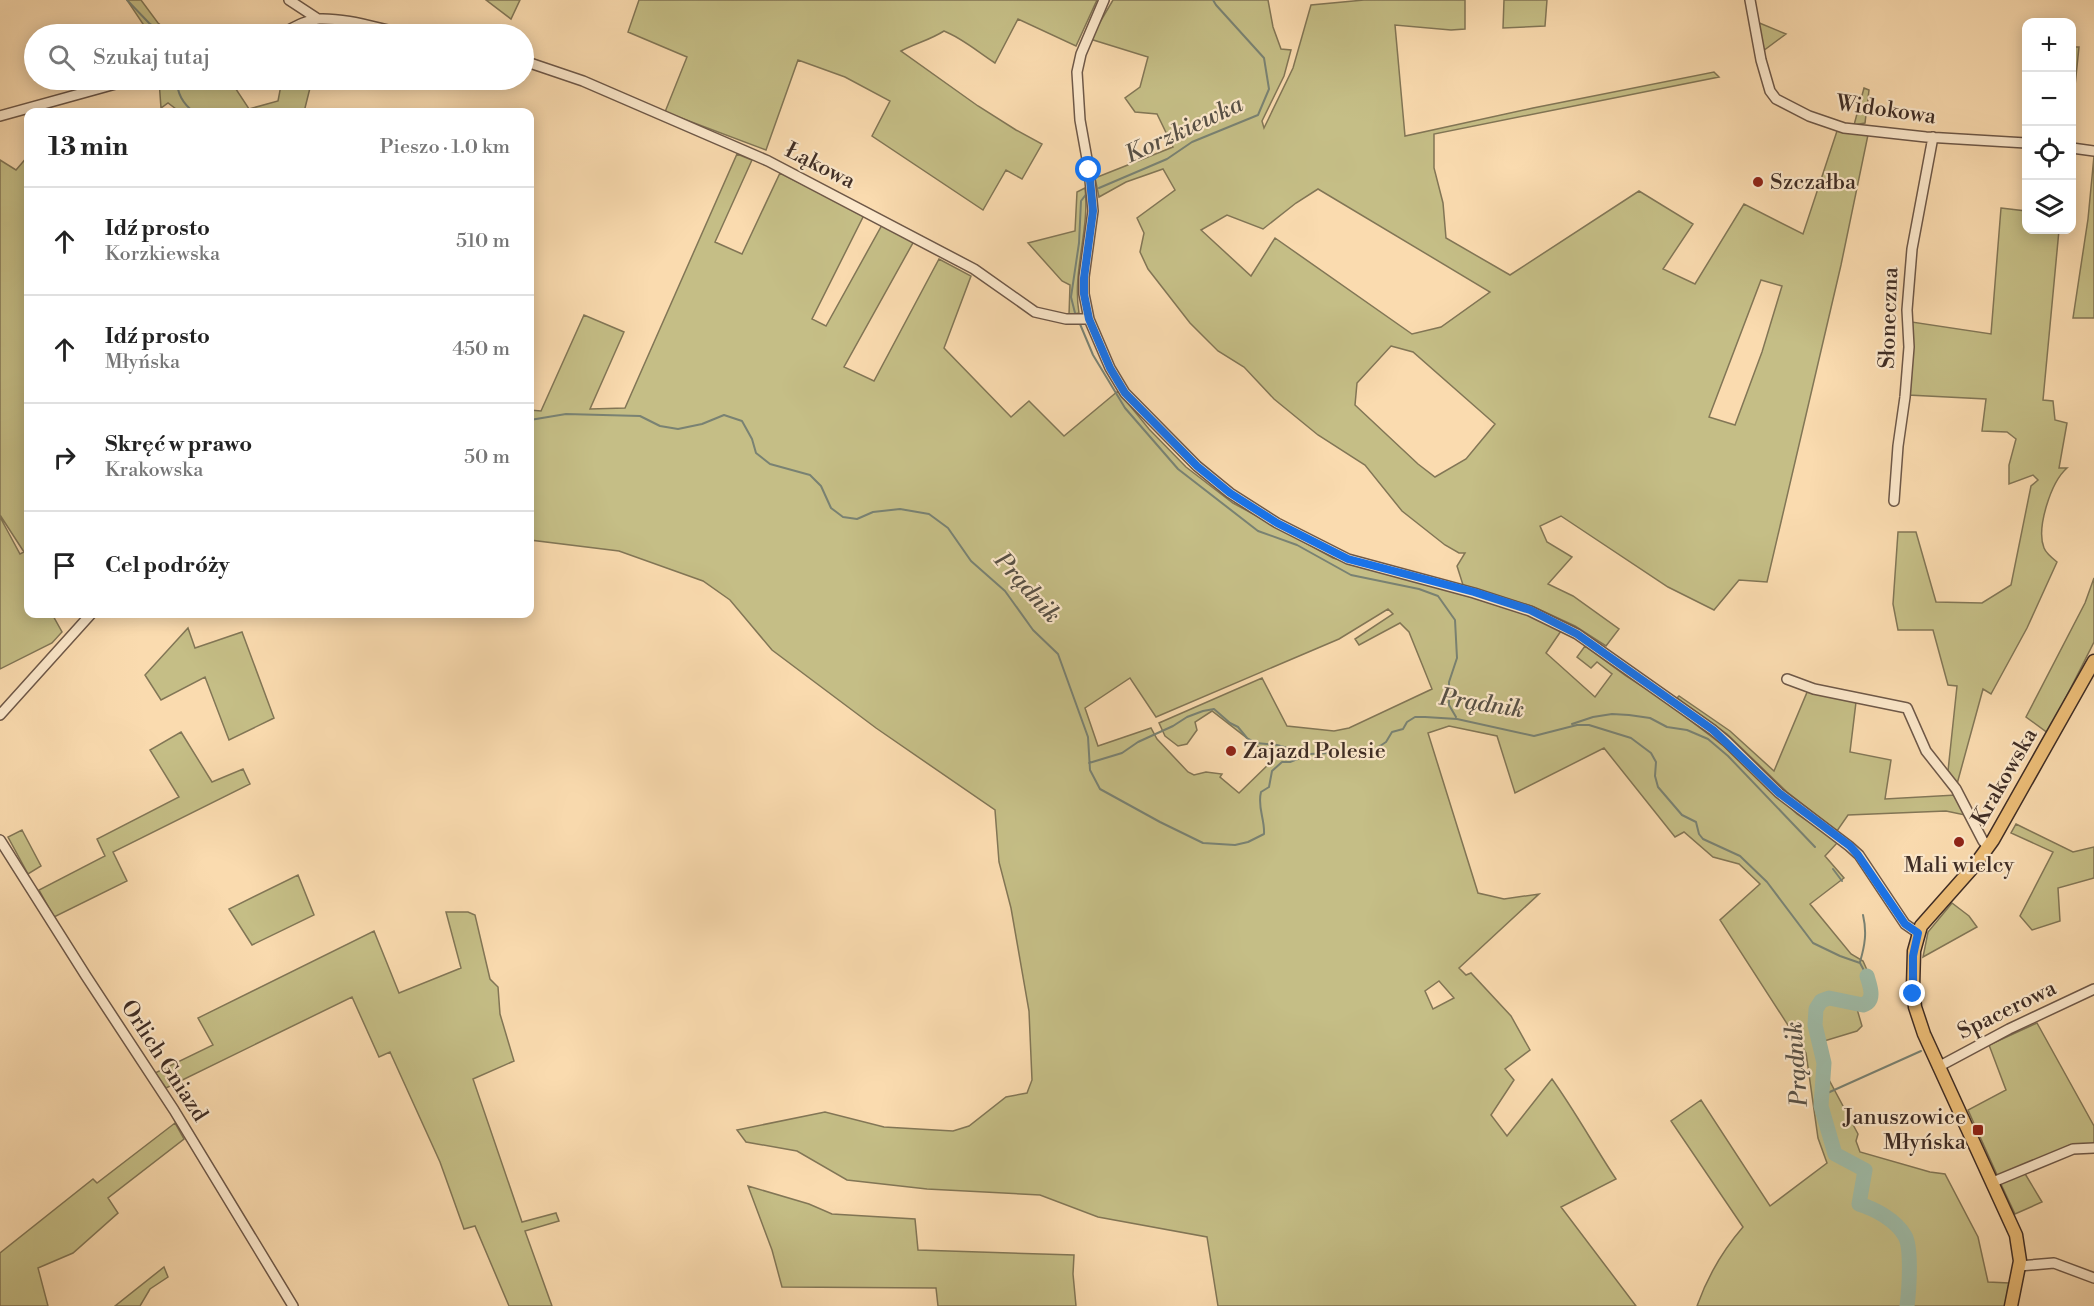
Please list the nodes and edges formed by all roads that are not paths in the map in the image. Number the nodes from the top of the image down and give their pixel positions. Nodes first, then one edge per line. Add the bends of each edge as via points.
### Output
1 (289, 0) edge
2 (1104, 0) edge
3 (1750, 0) edge
4 (318, 19) junction
5 (301, 24) edge
6 (351, 24) edge
7 (534, 64) edge
8 (94, 90) edge
9 (29, 108) edge
10 (24, 109) edge
11 (0, 116) edge
12 (1933, 137) junction
13 (2022, 143) edge
14 (2076, 149) edge
15 (2094, 151) edge
16 (1089, 319) junction
17 (1894, 501) dead end
18 (87, 618) edge
19 (2094, 661) edge
20 (1787, 679) dead end
21 (0, 715) edge
22 (0, 840) edge
23 (1989, 847) junction
24 (1918, 933) junction
25 (2094, 988) edge
26 (1938, 1067) junction
27 (2094, 1148) edge
28 (1993, 1182) junction
29 (2019, 1266) junction
30 (2094, 1278) edge
31 (292, 1306) edge
32 (2012, 1306) edge

1 - 4 street
2 - 16 street via 1077,72 1093,211 1084,278
3 - 12 street, Widokowa via 1757,43 1773,97 1809,116 1844,128
4 - 5 street
4 - 6 street
7 - 16 street, Łąkowa via 583,81 768,161 974,268 1035,312
8 - 9 street
10 - 11 street
12 - 13 street, Widokowa
12 - 17 street, Słoneczna via 1912,249 1907,310 1909,347
14 - 15 street
16 - 24 street via 1125,393 1178,448 1230,493 1277,523 1348,559 1530,610 1577,634 1713,730 1779,793 1850,846 1905,924
18 - 21 street
19 - 23 main road, Krakowska
20 - 23 street via 1814,689 1907,708 1926,751 1956,789
22 - 31 street, Orlich Gniazd via 177,1116
23 - 24 main road, Krakowska
24 - 26 main road, Krakowska via 1913,956 1914,1000
25 - 26 street, Spacerowa
26 - 28 main road, Krakowska
27 - 28 street via 2073,1149
28 - 29 main road, Krakowska via 2016,1235
29 - 30 street via 2054,1263
29 - 32 main road, Krakowska

